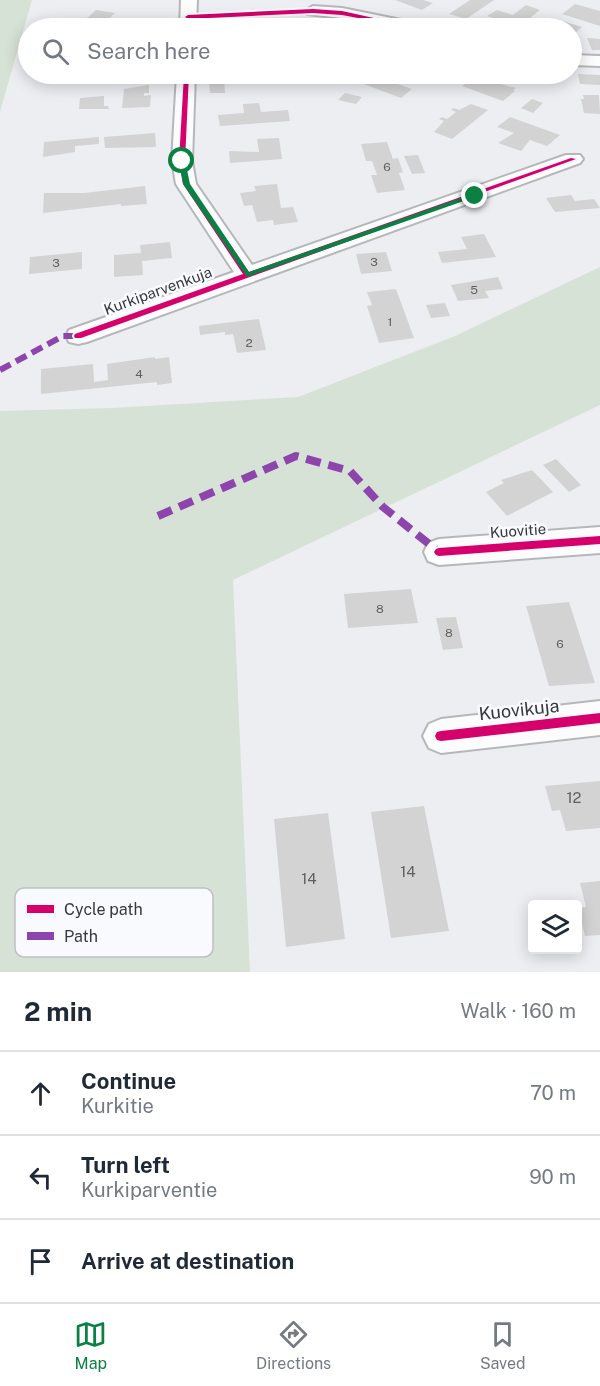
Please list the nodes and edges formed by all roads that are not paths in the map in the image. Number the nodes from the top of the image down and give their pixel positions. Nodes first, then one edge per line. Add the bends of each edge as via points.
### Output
1 (189, 0) edge
2 (313, 11) dead end
3 (188, 18) edge
4 (367, 18) edge
5 (582, 60) edge
6 (600, 61) edge
7 (186, 84) edge
8 (573, 159) dead end
9 (247, 275) junction
10 (78, 336) dead end
11 (600, 540) edge
12 (439, 552) dead end
13 (600, 718) edge
14 (441, 736) dead end

1 - 3 street
2 - 4 street
5 - 6 street
7 - 9 street via 182,161 186,184
8 - 9 street, Kurkiparvenkuja
9 - 10 street, Kurkiparvenkuja
11 - 12 street, Kuovitie
13 - 14 street, Kuovikuja

